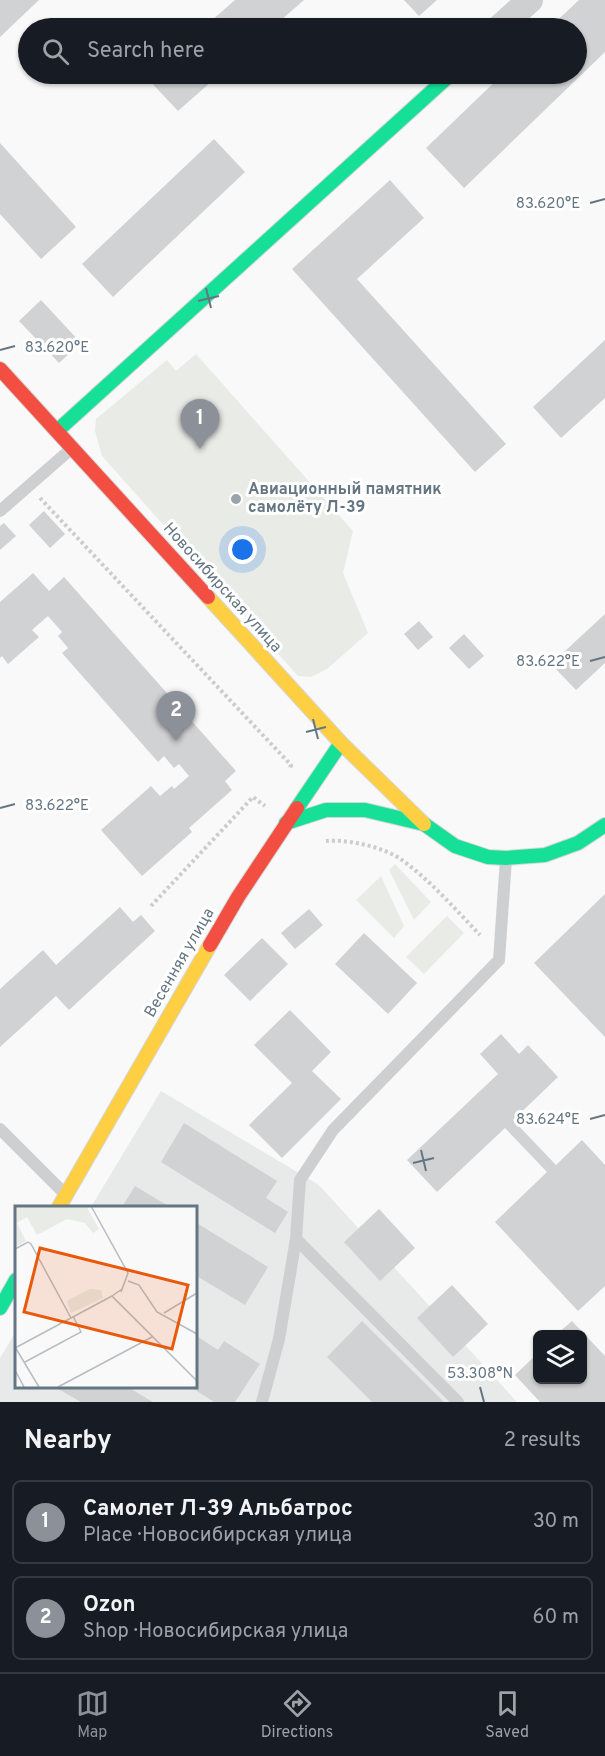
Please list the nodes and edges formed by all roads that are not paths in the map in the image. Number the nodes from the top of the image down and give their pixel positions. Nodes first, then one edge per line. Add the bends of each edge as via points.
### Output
1 (530, 0) edge
2 (510, 18) edge
3 (440, 84) edge
4 (0, 369) edge
5 (57, 431) junction
6 (72, 448) junction
7 (0, 511) edge
8 (341, 743) junction
9 (286, 823) junction
10 (424, 824) junction
11 (605, 825) edge
12 (506, 858) junction
13 (0, 1129) edge
14 (62, 1201) edge
15 (296, 1239) junction
16 (15, 1282) edge
17 (0, 1308) edge
18 (262, 1402) edge
19 (458, 1402) edge

1 - 2 street
3 - 5 street
4 - 5 street, Новосибирская улица
5 - 6 street, Новосибирская улица
6 - 7 lane
6 - 8 street, Новосибирская улица
8 - 9 street, Весенняя улица
8 - 10 street, Новосибирская улица
9 - 10 street via 326,810 365,810
9 - 14 street, Весенняя улица via 199,962
10 - 12 street via 455,846 488,857
11 - 12 street via 578,843 544,855
12 - 15 lane via 499,960 333,1130 300,1180
13 - 14 lane
15 - 18 lane via 279,1339
15 - 19 lane
16 - 17 street

